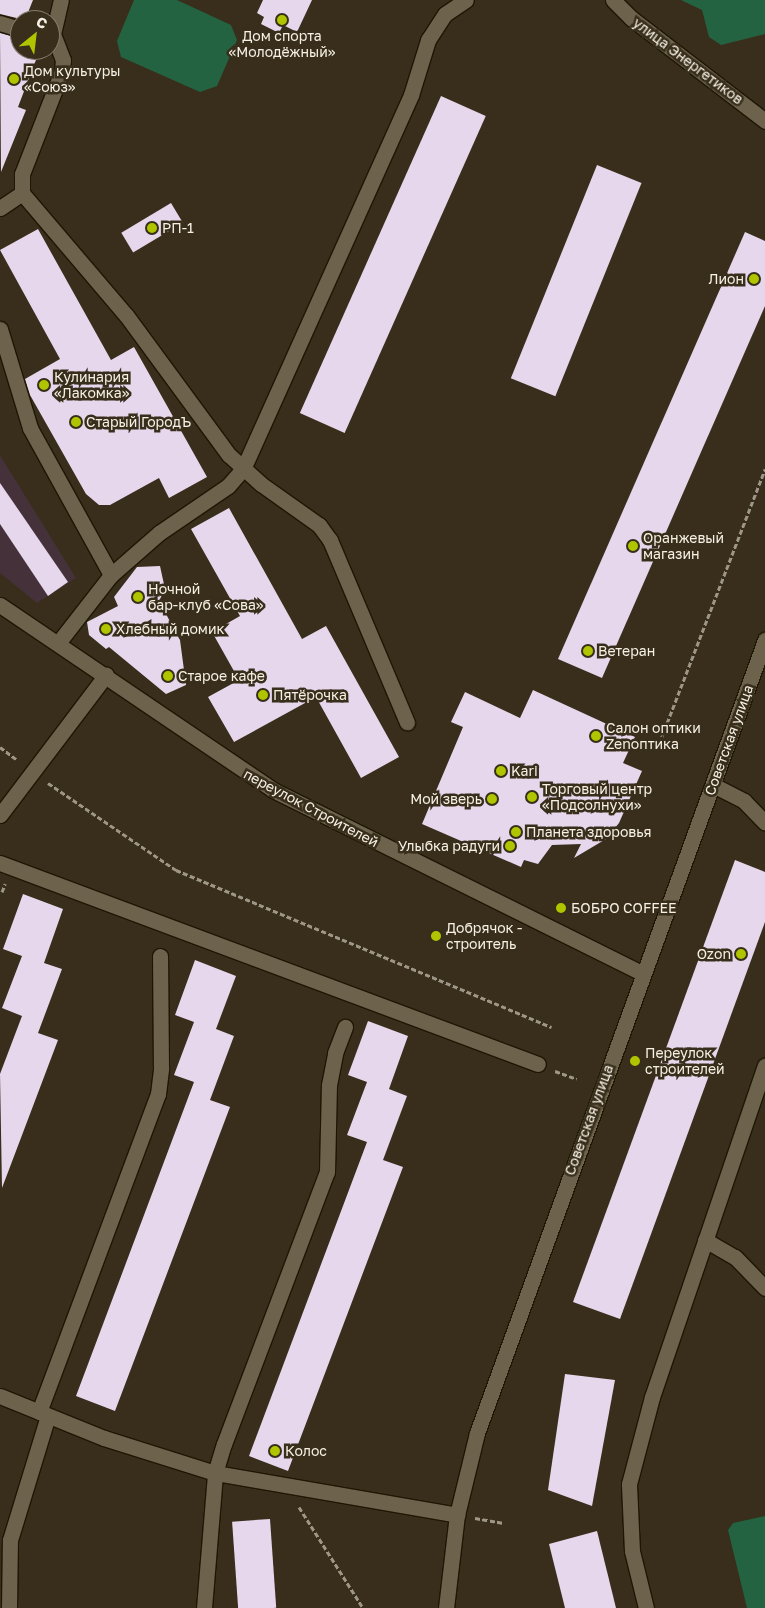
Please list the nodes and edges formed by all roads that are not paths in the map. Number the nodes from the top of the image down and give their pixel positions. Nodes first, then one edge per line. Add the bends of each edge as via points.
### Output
1 (466, 0) edge
2 (613, 0) edge
3 (60, 53) edge
4 (765, 121) edge
5 (22, 193) junction
6 (0, 208) edge
7 (0, 329) edge
8 (243, 469) junction
9 (111, 575) junction
10 (0, 605) edge
11 (765, 640) edge
12 (58, 643) junction
13 (106, 675) junction
14 (407, 722) dead end
15 (713, 785) junction
16 (0, 815) edge
17 (765, 822) edge
18 (0, 863) edge
19 (160, 956) dead end
20 (643, 974) junction
21 (345, 1027) dead end
22 (538, 1064) dead end
23 (765, 1066) edge
24 (706, 1240) junction
25 (765, 1288) edge
26 (0, 1396) edge
27 (44, 1414) junction
28 (215, 1473) junction
29 (457, 1515) junction
30 (9, 1608) edge
31 (204, 1608) edge
32 (446, 1608) edge
33 (646, 1608) edge

1 - 8 street via 445,14 428,40 411,95
2 - 4 street, улица Энергетиков via 631,18
3 - 5 street via 64,60 62,71 22,174
5 - 6 street
5 - 8 street via 126,315
7 - 9 street via 30,428
8 - 9 street via 228,486 159,533
8 - 14 street via 319,524 330,540
9 - 12 street
10 - 12 street, переулок Строителей
11 - 15 street, Советская улица
12 - 13 street, переулок Строителей
13 - 16 street
13 - 20 street, переулок Строителей via 238,770 273,790
15 - 17 street via 744,801
15 - 20 street, Советская улица
18 - 22 street
19 - 27 street via 161,1068 158,1094
20 - 29 street, Советская улица via 477,1433
21 - 28 street via 335,1053 329,1085 327,1172
23 - 24 street
24 - 25 street via 735,1257
24 - 33 street via 652,1397 629,1484 632,1551
26 - 27 street
27 - 28 street via 104,1438
27 - 30 street via 10,1540
28 - 29 street
28 - 31 street
29 - 32 street, Советская улица

